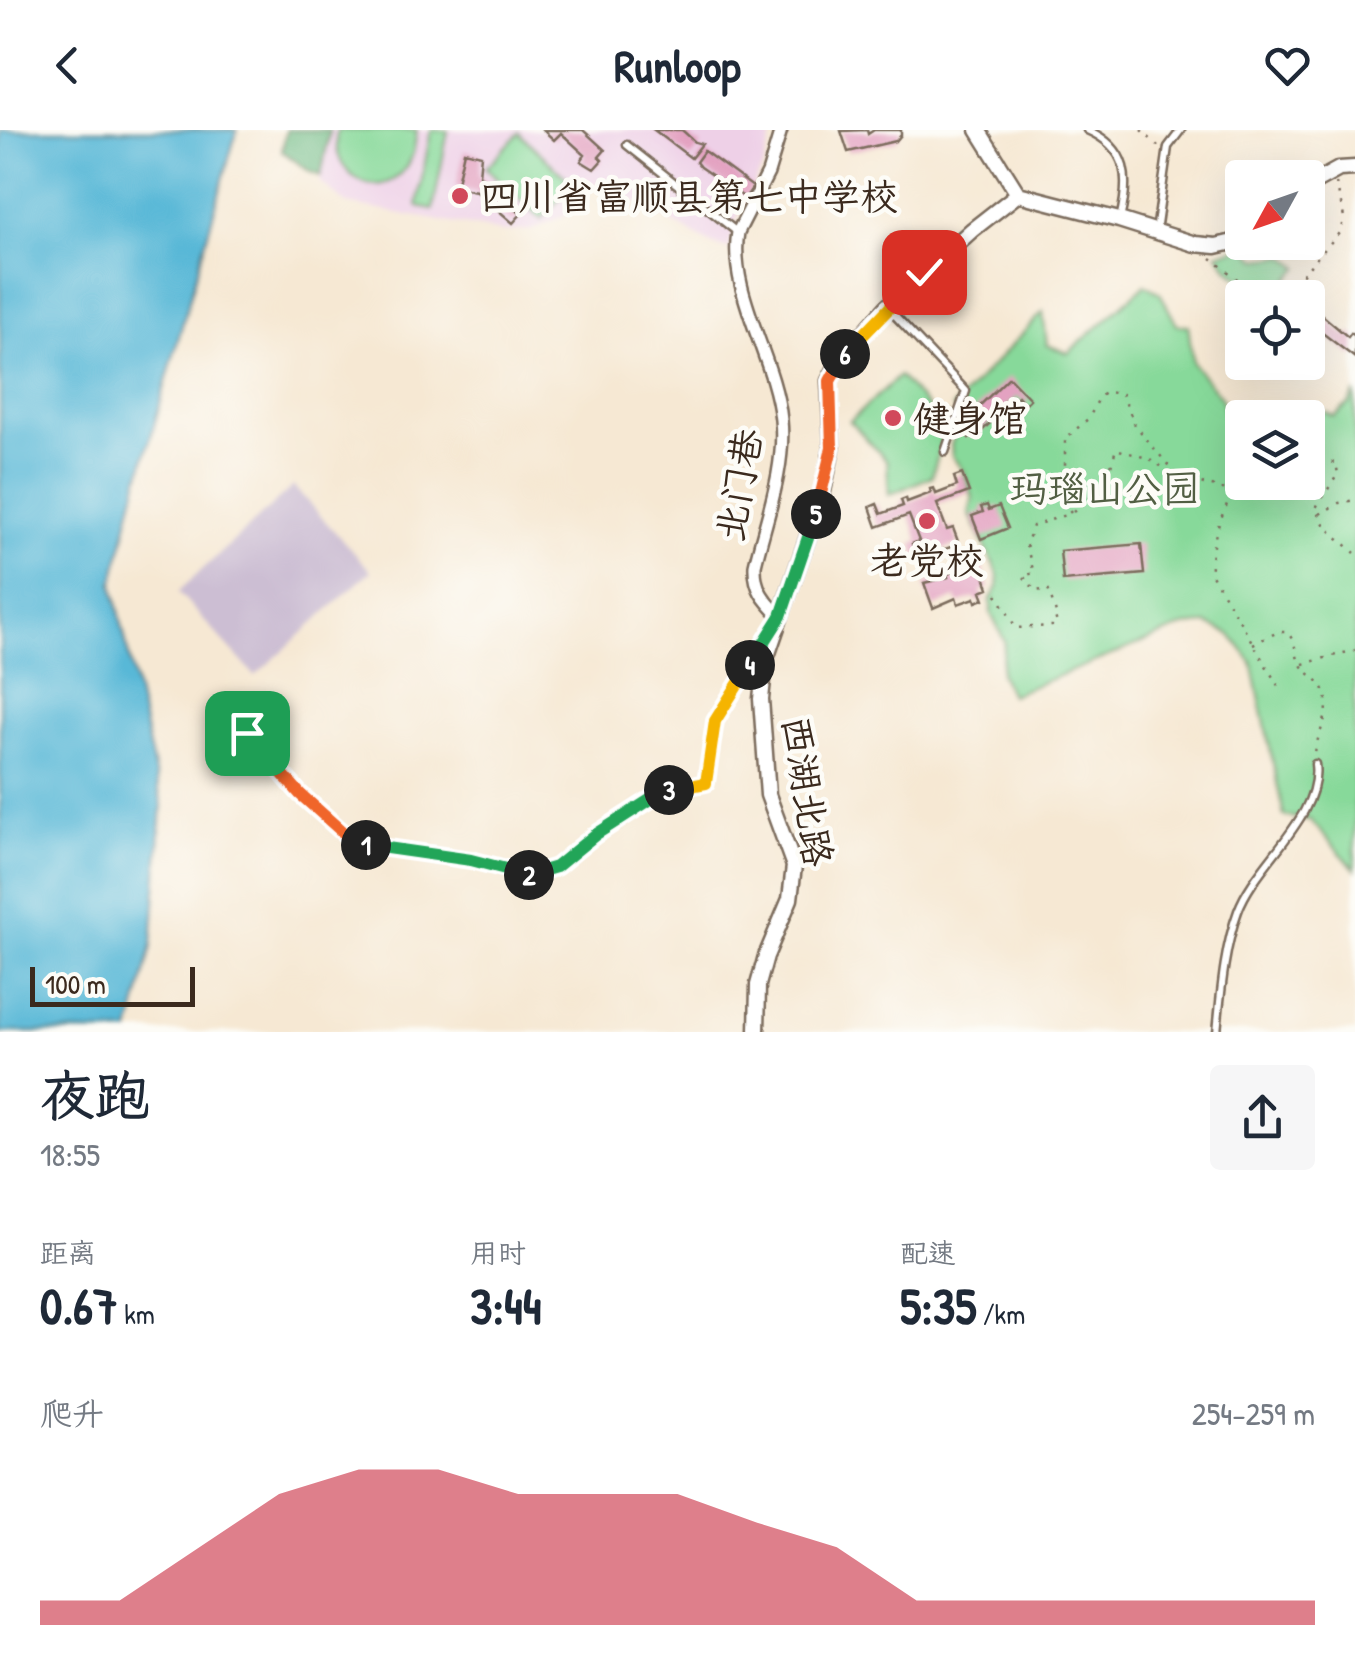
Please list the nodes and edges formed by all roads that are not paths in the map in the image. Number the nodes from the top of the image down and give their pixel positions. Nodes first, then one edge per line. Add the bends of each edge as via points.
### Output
1 (781, 130) edge
2 (978, 130) edge
3 (1087, 130) edge
4 (1181, 130) edge
5 (627, 145) dead end
6 (1355, 168) edge
7 (1325, 175) edge
8 (1018, 194) junction
9 (1119, 220) junction
10 (738, 232) junction
11 (1156, 232) junction
12 (1225, 244) edge
13 (887, 307) junction
14 (945, 452) dead end
15 (781, 616) junction
16 (247, 733) dead end
17 (1315, 764) road end
18 (757, 1032) edge
19 (1217, 1032) edge

1 - 10 street
2 - 8 street
3 - 9 lane via 1106,138 1127,176
4 - 11 lane via 1166,154
5 - 10 lane
6 - 7 street
8 - 9 street
8 - 13 street, 西湖北路
9 - 11 street
10 - 15 street, 北门巷 via 736,263 781,419 782,455 754,581
11 - 12 street via 1195,244
13 - 14 lane via 966,391
13 - 15 street, 西湖北路 via 830,381 832,448
15 - 16 lane via 715,721 706,783 662,792 556,867 525,876 471,860 356,844
15 - 18 street, 西湖北路 via 761,698 768,795 794,866 790,898 758,985
17 - 19 lane via 1308,802 1238,908

